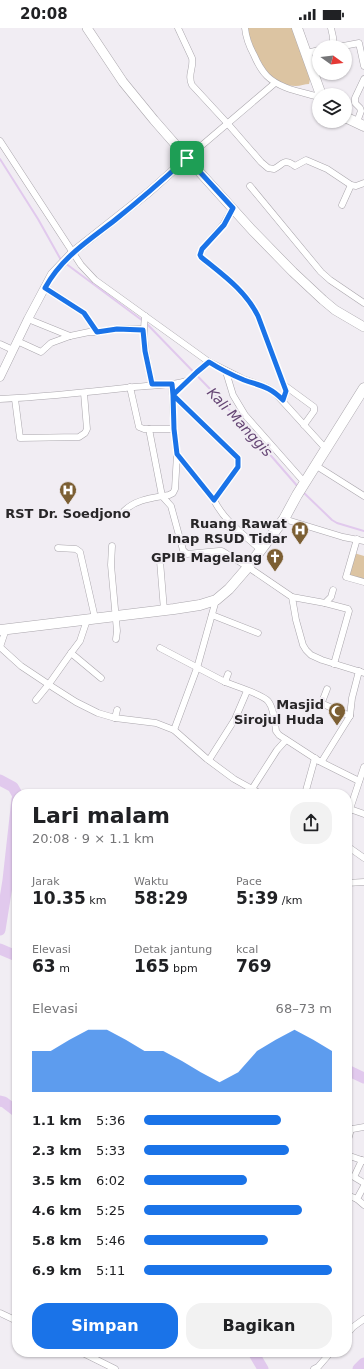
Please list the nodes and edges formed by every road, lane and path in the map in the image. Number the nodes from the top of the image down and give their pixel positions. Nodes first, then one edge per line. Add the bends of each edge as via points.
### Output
1 (87, 28) edge
2 (178, 28) edge
3 (245, 28) edge
4 (297, 28) edge
5 (331, 28) edge
6 (333, 40) edge
7 (361, 42) edge
8 (312, 51) edge
9 (307, 52) junction
10 (364, 66) edge
11 (364, 79) edge
12 (275, 83) junction
13 (318, 88) edge
14 (312, 95) edge
15 (228, 124) junction
16 (360, 124) edge
17 (0, 141) edge
18 (187, 158) junction
19 (364, 183) edge
20 (351, 185) junction
21 (250, 186) dead end
22 (342, 205) dead end
23 (233, 208) junction
24 (73, 252) junction
25 (45, 288) junction
26 (364, 303) edge
27 (28, 319) junction
28 (144, 322) junction
29 (364, 327) edge
30 (97, 332) junction
31 (70, 336) junction
32 (17, 341) junction
33 (0, 344) edge
34 (13, 350) junction
35 (209, 362) junction
36 (226, 372) junction
37 (0, 377) edge
38 (188, 381) junction
39 (152, 384) junction
40 (172, 384) junction
41 (284, 386) junction
42 (130, 387) junction
43 (364, 388) edge
44 (84, 393) junction
45 (173, 395) junction
46 (15, 399) junction
47 (0, 400) edge
48 (283, 400) junction
49 (304, 425) junction
50 (149, 429) junction
51 (174, 429) junction
52 (326, 449) junction
53 (177, 454) junction
54 (315, 465) junction
55 (304, 484) junction
56 (162, 496) junction
57 (364, 496) edge
58 (214, 500) junction
59 (124, 511) dead end
60 (284, 519) junction
61 (356, 538) junction
62 (364, 541) edge
63 (112, 546) dead end
64 (58, 548) dead end
65 (261, 550) junction
66 (160, 561) dead end
67 (248, 567) junction
68 (364, 582) edge
69 (333, 590) dead end
70 (292, 597) junction
71 (216, 600) junction
72 (325, 604) junction
73 (164, 610) junction
74 (212, 615) junction
75 (114, 616) junction
76 (91, 619) junction
77 (3, 629) edge
78 (258, 633) dead end
79 (116, 639) dead end
80 (0, 647) edge
81 (160, 648) dead end
82 (71, 653) junction
83 (334, 664) junction
84 (197, 668) junction
85 (361, 672) edge
86 (228, 674) dead end
87 (100, 678) dead end
88 (225, 682) junction
89 (49, 684) junction
90 (327, 689) dead end
91 (247, 691) junction
92 (36, 700) dead end
93 (117, 710) dead end
94 (350, 716) junction
95 (115, 718) junction
96 (174, 730) junction
97 (286, 740) junction
98 (317, 759) junction
99 (209, 760) junction
100 (364, 768) edge
101 (359, 781) junction
102 (252, 789) joint
103 (307, 789) edge
104 (352, 804) edge
105 (352, 811) edge
106 (364, 814) edge
107 (352, 850) edge
108 (364, 858) edge
109 (364, 882) edge
110 (352, 883) edge
111 (364, 1127) edge
112 (352, 1129) edge
113 (352, 1157) edge
114 (363, 1160) edge
115 (364, 1185) edge
116 (352, 1196) edge
117 (357, 1199) junction
118 (364, 1205) edge
119 (0, 1312) edge
120 (12, 1318) edge
121 (364, 1319) edge
122 (352, 1328) edge
123 (91, 1357) edge
124 (327, 1357) edge
125 (115, 1369) edge
126 (314, 1369) edge

1 - 18 main road via 124,82
2 - 15 street via 193,61 189,78 192,84
3 - 12 street via 245,36 260,68
4 - 9 main road
5 - 6 street
7 - 10 street
8 - 9 street
9 - 13 main road
11 - 16 street via 354,98 361,111
12 - 14 street
12 - 15 street
15 - 18 street
15 - 20 street via 268,168 274,169 286,162 295,166 306,160
17 - 24 street
18 - 23 main road
18 - 24 street via 150,192
19 - 20 street
20 - 22 street
21 - 26 street via 321,272
23 - 29 main road via 307,286 335,310
23 - 41 street via 224,225 202,249 200,255 236,286 253,306
24 - 25 street via 52,274
24 - 28 street via 95,280
25 - 27 street
25 - 30 street via 84,313
27 - 31 street
27 - 32 street
28 - 30 street
28 - 35 street
28 - 39 street via 145,351
30 - 31 street
31 - 32 street via 48,344 41,352
32 - 34 street
33 - 34 street
34 - 37 street
35 - 36 street
35 - 38 street
36 - 48 street via 266,387
36 - 55 street via 233,395 245,414
38 - 40 street
38 - 45 street
39 - 40 street
39 - 42 street
40 - 45 street
41 - 48 street via 286,391
41 - 49 street via 314,407
42 - 44 street
42 - 50 street via 138,426
43 - 52 main road
44 - 46 street
44 - 46 street via 87,429 79,437 20,438
45 - 51 street
45 - 58 street via 238,458 238,467
46 - 47 street
48 - 49 street
49 - 52 street
50 - 51 street
50 - 56 street
51 - 53 street
52 - 54 main road
53 - 56 street via 174,493
53 - 58 street
54 - 55 main road
54 - 57 street
55 - 60 main road
56 - 59 street via 136,502
56 - 67 street via 171,506 182,550 187,554 222,551
58 - 65 street via 224,517
60 - 61 street via 343,537
60 - 65 main road
61 - 62 street
61 - 68 street via 346,577
63 - 75 street
64 - 76 street via 76,549 82,554
65 - 67 main road
66 - 73 street
67 - 70 street
67 - 71 main road
69 - 72 street via 332,597
70 - 72 street
70 - 83 street via 296,620 306,650 316,658
71 - 73 main road
71 - 74 street
72 - 83 street via 349,611
73 - 75 main road
74 - 78 street
74 - 84 street
75 - 76 main road
75 - 79 street
76 - 77 main road
76 - 82 street
77 - 80 street
80 - 89 street via 21,666
81 - 84 street
82 - 87 street
82 - 89 street
83 - 85 street
84 - 88 street
84 - 96 street
85 - 94 street via 352,698
86 - 88 street
88 - 91 street
89 - 92 street
89 - 95 street via 76,702
90 - 94 street via 323,704
91 - 97 street via 268,702 276,732
91 - 99 street via 235,719
93 - 95 street
94 - 98 street via 323,760
95 - 96 street via 156,723
96 - 99 street
97 - 98 street
97 - 102 street
98 - 101 street
98 - 103 street
99 - 102 street
100 - 101 street
101 - 104 street
105 - 106 street
107 - 108 street
109 - 110 street
111 - 112 street
113 - 114 street
114 - 115 street via 354,1177
115 - 117 street
116 - 117 street
117 - 118 street
119 - 120 street
121 - 122 street
123 - 125 street
124 - 126 street

